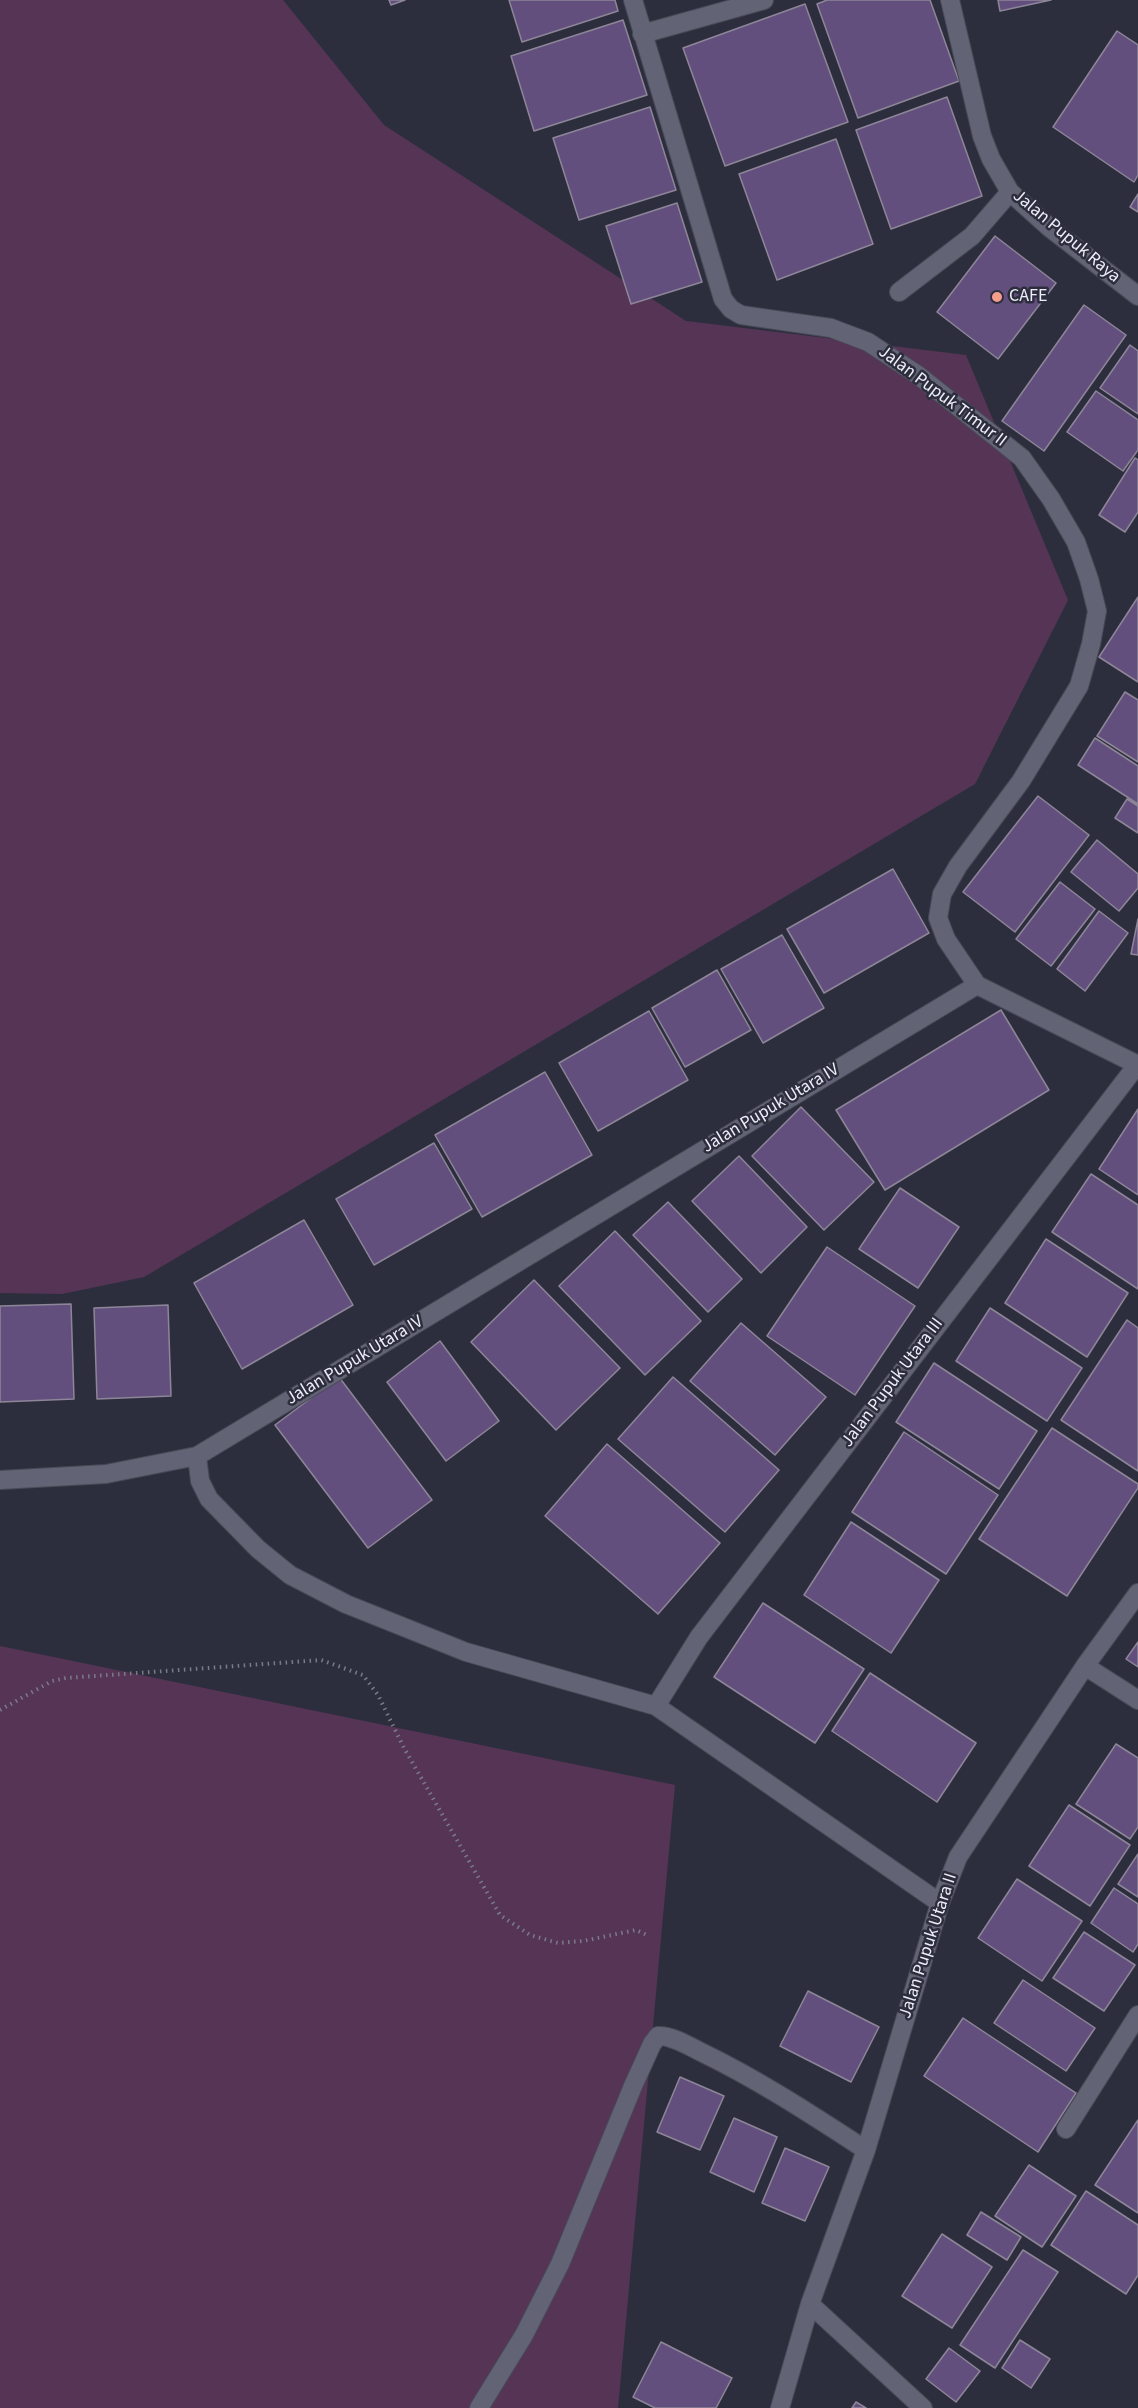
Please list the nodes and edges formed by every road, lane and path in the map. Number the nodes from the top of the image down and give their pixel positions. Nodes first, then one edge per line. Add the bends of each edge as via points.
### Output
1 (633, 0) edge
2 (764, 0) edge
3 (950, 0) edge
4 (642, 34) junction
5 (1010, 192) junction
6 (899, 292) dead end
7 (1138, 296) edge
8 (977, 985) junction
9 (1137, 1065) edge
10 (197, 1456) junction
11 (0, 1479) edge
12 (1138, 1593) edge
13 (1085, 1666) junction
14 (1138, 1700) edge
15 (656, 1707) junction
16 (0, 1710) edge
17 (940, 1903) junction
18 (647, 1935) dead end
19 (1138, 2015) edge
20 (1066, 2129) dead end
21 (866, 2150) junction
22 (810, 2304) junction
23 (479, 2408) edge
24 (780, 2408) edge
25 (923, 2408) edge

1 - 4 street, Jalan Pupuk Timur II
2 - 4 street
3 - 5 street, Jalan Pupuk Raya via 982,136
4 - 8 street, Jalan Pupuk Timur II via 723,299 731,309 741,315 831,328 868,342 918,375 1022,458 1071,534 1089,579 1097,610 1079,686 1021,781 942,894 938,918 946,939
5 - 6 street via 972,236
5 - 7 street, Jalan Pupuk Raya
8 - 9 street, Jalan Pupuk Utara III
8 - 10 street, Jalan Pupuk Utara IV
9 - 15 street, Jalan Pupuk Utara III via 699,1638
10 - 11 street, Jalan Pupuk Utara IV via 106,1474
10 - 15 street via 200,1481 209,1498 258,1550 290,1575 346,1604 465,1652
12 - 13 street, Jalan Pupuk Utara II
13 - 14 street
13 - 17 street, Jalan Pupuk Utara II via 958,1857
15 - 17 street
16 - 18 path via 52,1681 66,1678 321,1660 363,1675 378,1695 500,1915 530,1935 558,1943 636,1930
17 - 21 street, Jalan Pupuk Utara II
19 - 20 street
21 - 22 street, Jalan Pupuk Utara II
21 - 23 street via 758,2081 686,2045 658,2036 633,2086 560,2264 524,2335
22 - 24 street, Jalan Pupuk Utara II
22 - 25 street

